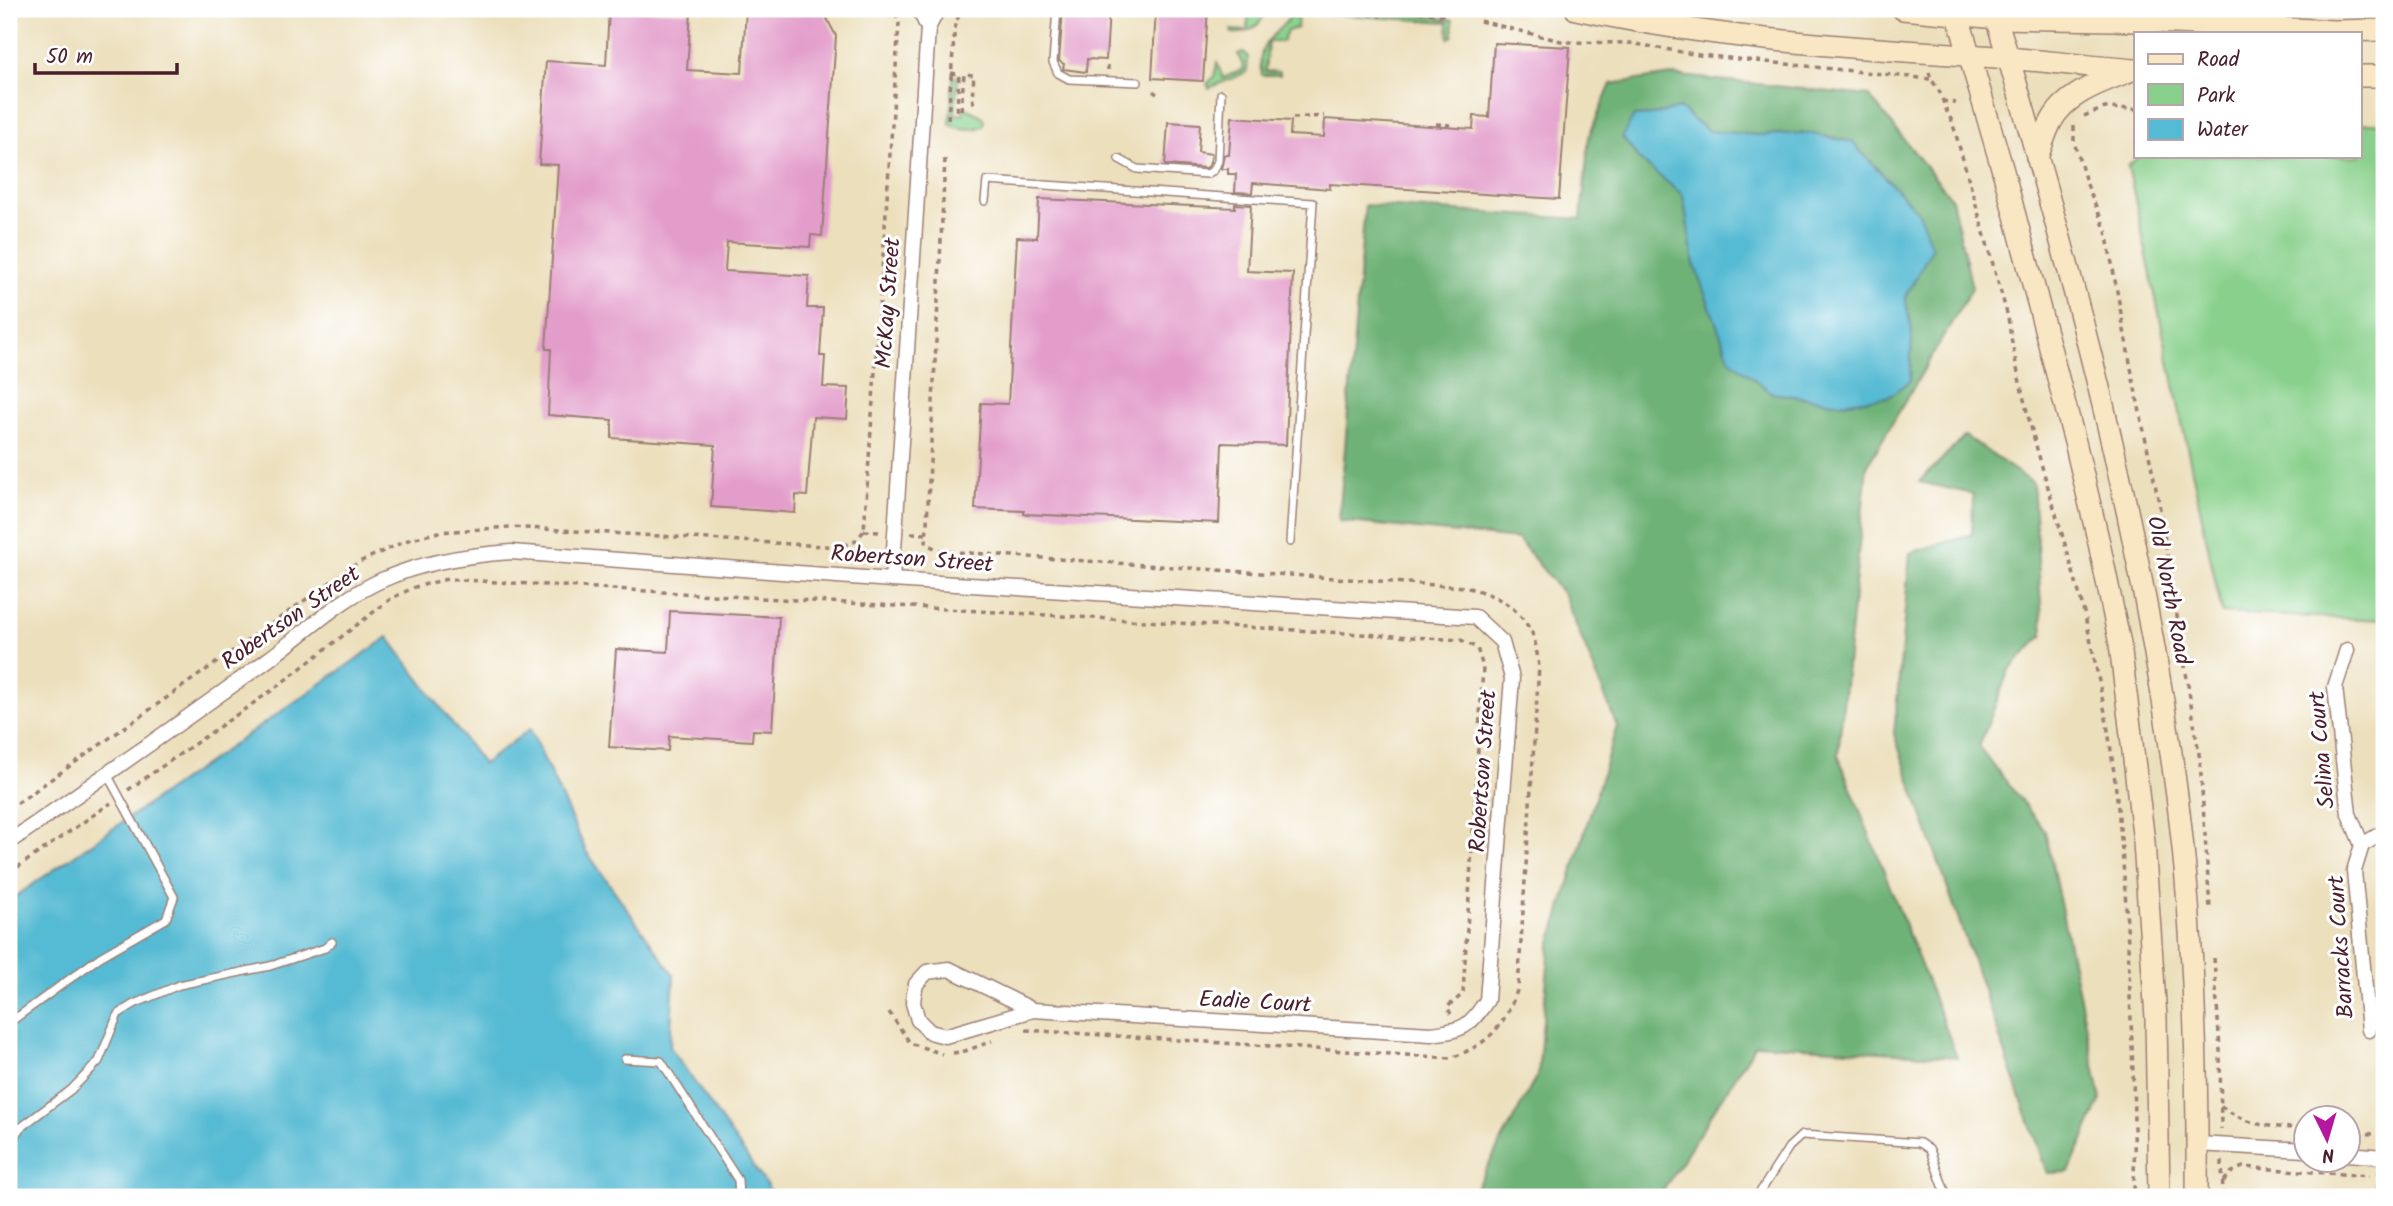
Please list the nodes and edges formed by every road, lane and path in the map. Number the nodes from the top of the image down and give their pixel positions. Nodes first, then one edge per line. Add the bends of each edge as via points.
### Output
1 (892, 9) edge
2 (919, 9) edge
3 (938, 9) edge
4 (962, 9) edge
5 (1057, 9) edge
6 (1380, 9) edge
7 (1399, 9) edge
8 (1576, 9) edge
9 (1903, 9) edge
10 (2077, 9) edge
11 (1957, 11) edge
12 (1995, 13) edge
13 (1360, 16) dead end
14 (1448, 16) dead end
15 (2114, 20) junction
16 (1480, 21) dead end
17 (928, 28) junction
18 (2384, 30) edge
19 (1969, 55) junction
20 (2008, 59) junction
21 (1928, 70) dead end
22 (2134, 70) edge
23 (951, 73) junction
24 (2362, 76) edge
25 (2384, 76) edge
26 (1930, 79) junction
27 (1138, 82) dead end
28 (1153, 91) dead end
29 (1221, 94) dead end
30 (1158, 95) dead end
31 (1942, 101) junction
32 (1956, 103) dead end
33 (974, 104) dead end
34 (2134, 109) edge
35 (1324, 116) dead end
36 (1293, 118) dead end
37 (2080, 118) dead end
38 (948, 119) dead end
39 (1436, 124) dead end
40 (1450, 125) dead end
41 (2037, 157) junction
42 (945, 159) dead end
43 (1119, 159) dead end
44 (985, 201) dead end
45 (863, 531) junction
46 (871, 531) dead end
47 (915, 534) dead end
48 (927, 534) junction
49 (1290, 542) dead end
50 (892, 580) junction
51 (339, 628) dead end
52 (344, 634) junction
53 (2347, 650) dead end
54 (107, 774) junction
55 (120, 796) junction
56 (9, 809) edge
57 (2384, 832) edge
58 (9, 842) edge
59 (2362, 845) junction
60 (9, 873) edge
61 (332, 942) dead end
62 (1033, 1010) junction
63 (889, 1012) dead end
64 (1450, 1013) dead end
65 (1473, 1022) joint
66 (9, 1023) edge
67 (1021, 1030) dead end
68 (2369, 1030) dead end
69 (999, 1038) dead end
70 (1464, 1045) dead end
71 (1466, 1052) junction
72 (625, 1059) dead end
73 (2221, 1106) dead end
74 (2292, 1128) edge
75 (2362, 1133) edge
76 (2384, 1135) edge
77 (9, 1144) edge
78 (2197, 1144) junction
79 (2292, 1149) edge
80 (2362, 1155) edge
81 (2384, 1156) edge
82 (2382, 1177) junction
83 (739, 1197) edge
84 (1757, 1197) edge
85 (1947, 1197) edge
86 (2134, 1197) edge
87 (2159, 1197) edge
88 (2197, 1197) edge
89 (2223, 1197) edge
90 (2380, 1197) edge

1 - 45 path via 900,23
2 - 17 street, McKay Street
3 - 17 street, McKay Street
4 - 23 path via 955,24
5 - 27 lane via 1053,62 1058,74 1069,79
6 - 13 path via 1380,16
7 - 14 path
8 - 19 main road via 1722,33
9 - 11 main road
10 - 15 main road
11 - 12 main road
11 - 19 main road
12 - 15 main road
12 - 20 main road, Old North Road
15 - 18 main road via 2334,32
16 - 26 path via 1565,42 1630,43 1699,55
17 - 50 street, McKay Street
19 - 20 main road
19 - 87 main road via 2076,446 2119,645 2145,855 2156,1018
20 - 22 main road
20 - 41 main road, Old North Road
21 - 26 path
22 - 41 main road via 2092,86 2066,104 2052,120
23 - 33 path via 959,74 957,111 961,111 964,74 974,75
23 - 38 path
24 - 25 main road
26 - 31 path
28 - 30 path
29 - 43 lane via 1218,162 1208,174 1137,169
31 - 32 path
31 - 86 path via 1952,121 2008,317 2051,501 2080,595 2105,717 2127,916
34 - 37 path via 2105,108
35 - 36 path
39 - 40 path
41 - 78 main road, Old North Road via 2089,343 2137,553 2160,681 2187,901
42 - 48 path
44 - 49 lane via 986,181 1313,202
45 - 46 path
45 - 56 path via 840,547 510,527 439,532 408,541 359,562
47 - 48 path
48 - 71 path via 926,544 941,551 1465,587 1493,594 1514,610 1533,634 1539,666 1518,988 1511,1009 1490,1038
50 - 54 street, Robertson Street via 511,552 440,561 362,590
50 - 65 street, Robertson Street via 1475,617 1502,642 1512,678 1488,1000
51 - 52 path
52 - 55 path
52 - 64 path via 391,598 415,587 455,579 1461,640 1477,648 1483,667 1463,994 1447,1007
53 - 59 street, Selina Court via 2334,687 2349,814
54 - 55 lane
54 - 58 street, Robertson Street
55 - 60 path
55 - 66 lane via 174,897 166,919 100,957
57 - 59 street, Barracks Court
59 - 68 street, Barracks Court via 2354,871
61 - 77 lane via 270,966 179,985 134,1003 118,1014 99,1061 72,1089 20,1128
62 - 62 street, Eadie Court via 945,1036 930,1032 918,1020 913,1003 916,984 927,972 949,969
62 - 65 street, Eadie Court via 1431,1034 1459,1030
63 - 69 path via 910,1043 938,1054 965,1051
67 - 71 path via 1451,1058
70 - 71 path
72 - 83 lane via 661,1061 738,1180
73 - 74 path via 2256,1125
75 - 76 path
78 - 79 street
78 - 88 main road, Old North Road
80 - 81 street
81 - 82 lane
82 - 89 path via 2243,1167 2223,1182
82 - 90 lane
84 - 85 lane via 1788,1147 1802,1135 1920,1143 1930,1150

